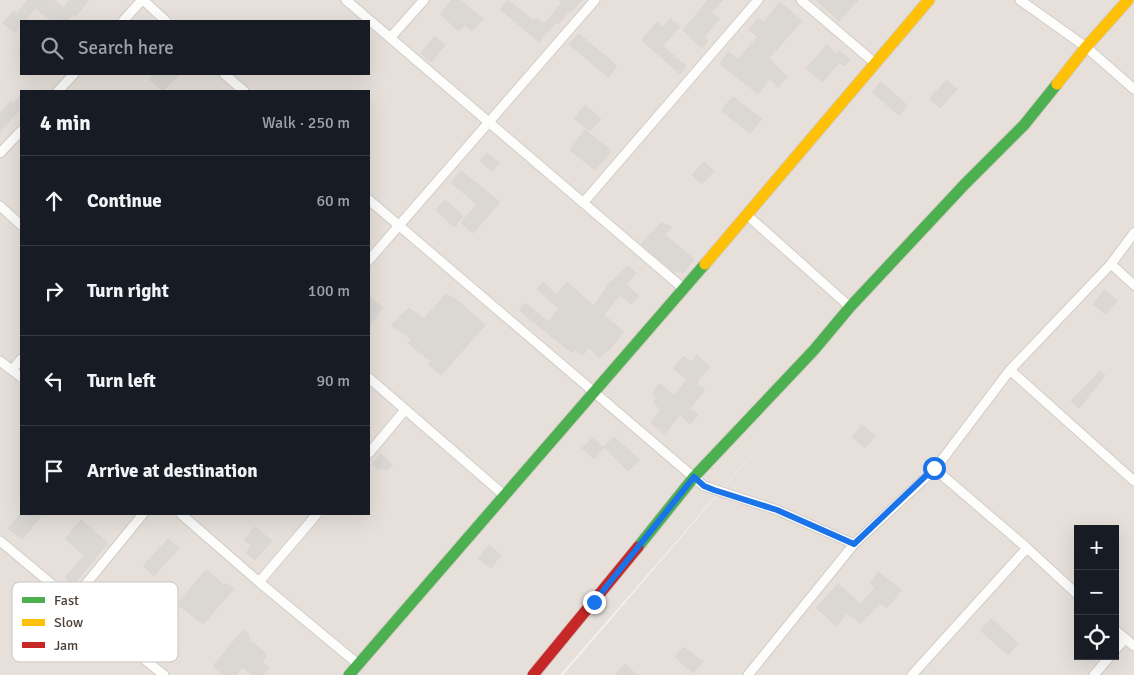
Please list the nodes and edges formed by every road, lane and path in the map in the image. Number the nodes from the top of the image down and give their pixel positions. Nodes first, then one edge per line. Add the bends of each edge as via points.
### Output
1 (143, 0) edge
2 (346, 0) edge
3 (424, 0) edge
4 (595, 0) edge
5 (758, 0) edge
6 (801, 0) edge
7 (929, 0) edge
8 (1020, 0) edge
9 (1128, 0) edge
10 (124, 20) edge
11 (165, 20) edge
12 (369, 20) edge
13 (370, 21) edge
14 (390, 38) junction
15 (1086, 47) junction
16 (876, 64) junction
17 (73, 75) edge
18 (225, 75) edge
19 (1134, 89) edge
20 (59, 90) edge
21 (243, 90) edge
22 (489, 122) junction
23 (20, 131) edge
24 (0, 153) edge
25 (370, 201) edge
26 (583, 203) junction
27 (0, 206) edge
28 (747, 215) junction
29 (20, 224) edge
30 (399, 225) junction
31 (1134, 233) edge
32 (370, 259) edge
33 (1111, 264) junction
34 (1134, 285) edge
35 (684, 290) junction
36 (850, 307) junction
37 (20, 360) edge
38 (0, 361) edge
39 (12, 370) junction
40 (1010, 370) junction
41 (20, 376) edge
42 (370, 379) edge
43 (594, 391) junction
44 (405, 410) junction
45 (370, 452) edge
46 (934, 468) junction
47 (694, 477) junction
48 (1134, 481) edge
49 (505, 496) junction
50 (142, 515) edge
51 (182, 515) edge
52 (316, 515) edge
53 (0, 541) edge
54 (854, 544) junction
55 (1027, 548) junction
56 (48, 582) edge
57 (88, 582) edge
58 (259, 582) junction
59 (1074, 591) edge
60 (1119, 634) edge
61 (1125, 639) junction
62 (1119, 646) edge
63 (1134, 646) edge
64 (1107, 660) edge
65 (148, 662) edge
66 (358, 664) junction
67 (164, 675) edge
68 (349, 675) edge
69 (533, 675) edge
70 (748, 675) edge
71 (912, 675) edge
72 (1094, 675) edge

1 - 10 street
1 - 11 street
2 - 12 street
3 - 14 street
4 - 22 street
5 - 26 street
6 - 16 street
7 - 16 street
8 - 15 street
9 - 15 street
13 - 14 street
14 - 22 street
15 - 19 street
15 - 36 street via 1024,126
16 - 28 street
17 - 20 street
18 - 21 street
22 - 26 street
22 - 30 street
23 - 24 street
25 - 30 street
26 - 35 street
27 - 29 street
28 - 35 street
28 - 36 street
30 - 32 street
30 - 43 street
31 - 33 street
33 - 34 street
33 - 40 street
35 - 43 street
36 - 47 street via 814,350
37 - 39 street
38 - 39 street
39 - 41 street
40 - 46 street
40 - 48 street
42 - 44 street
43 - 47 street
43 - 49 street
44 - 45 street
44 - 49 street
46 - 54 street
46 - 55 street
47 - 54 street via 704,486 777,510
47 - 69 street
49 - 66 street
50 - 57 street
51 - 58 street
52 - 58 street
53 - 56 street
54 - 70 street
55 - 59 street
55 - 71 street
58 - 66 street
60 - 61 street
61 - 62 street
61 - 63 street
64 - 72 street
65 - 67 street
66 - 68 street

